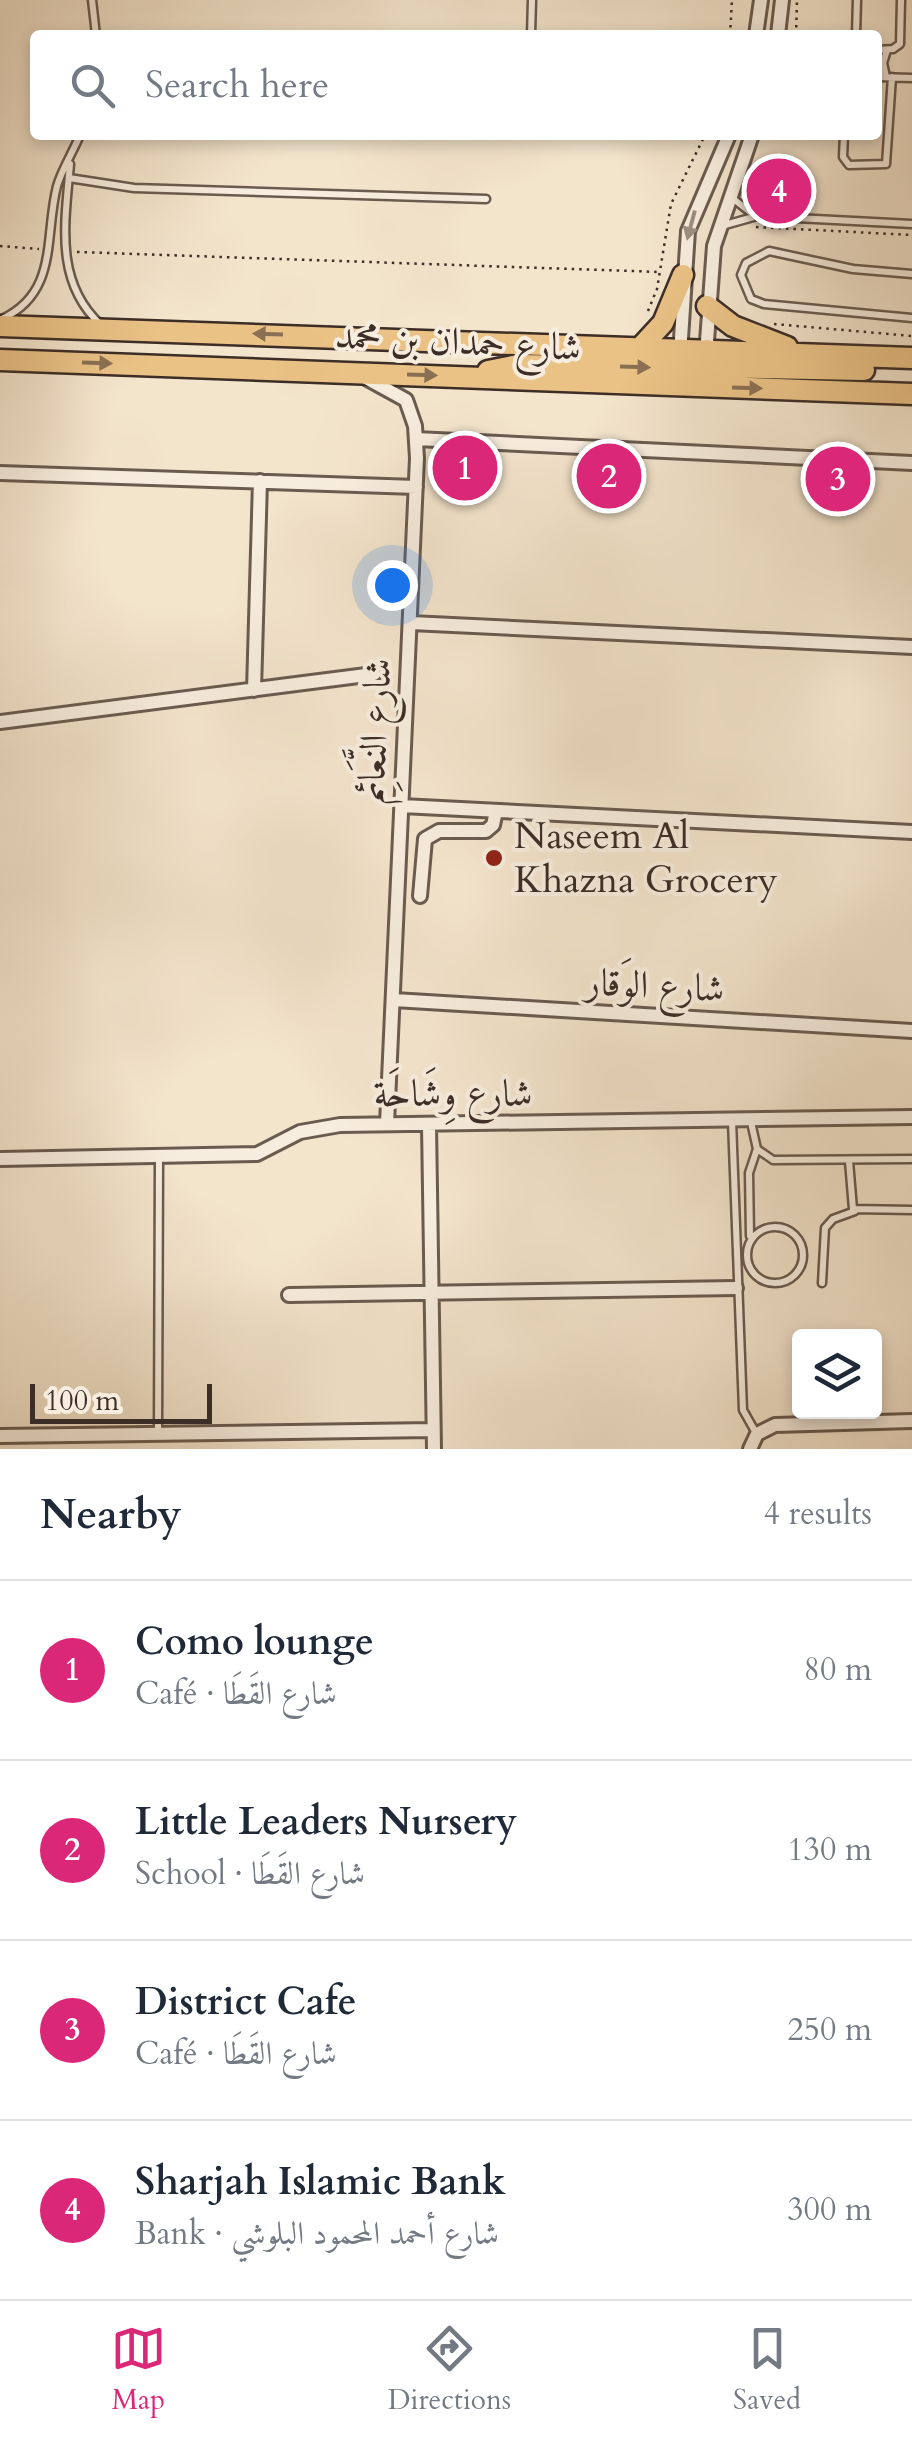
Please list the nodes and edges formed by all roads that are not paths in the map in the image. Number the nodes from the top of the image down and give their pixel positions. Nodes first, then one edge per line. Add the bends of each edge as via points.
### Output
1 (92, 0) edge
2 (532, 0) edge
3 (761, 0) edge
4 (782, 0) edge
5 (857, 0) edge
6 (902, 0) edge
7 (95, 30) edge
8 (531, 30) edge
9 (757, 30) edge
10 (779, 30) edge
11 (856, 30) edge
12 (882, 50) edge
13 (887, 50) junction
14 (885, 77) edge
15 (912, 78) edge
16 (78, 140) edge
17 (726, 140) edge
18 (750, 140) edge
19 (844, 140) edge
20 (70, 158) junction
21 (69, 178) junction
22 (730, 196) junction
23 (486, 199) dead end
24 (756, 216) junction
25 (912, 224) edge
26 (718, 227) junction
27 (912, 274) edge
28 (683, 275) junction
29 (707, 306) junction
30 (912, 318) edge
31 (0, 323) edge
32 (105, 328) junction
33 (638, 349) junction
34 (808, 354) junction
35 (907, 358) edge
36 (0, 360) edge
37 (680, 368) junction
38 (706, 368) junction
39 (354, 372) junction
40 (912, 394) edge
41 (416, 439) junction
42 (912, 462) edge
43 (0, 473) edge
44 (260, 481) junction
45 (416, 486) junction
46 (411, 623) junction
47 (912, 648) edge
48 (374, 674) dead end
49 (254, 690) junction
50 (0, 722) edge
51 (402, 806) junction
52 (496, 811) junction
53 (912, 832) edge
54 (420, 896) dead end
55 (394, 1000) junction
56 (912, 1031) edge
57 (912, 1118) edge
58 (732, 1120) junction
59 (751, 1120) junction
60 (388, 1124) junction
61 (429, 1126) junction
62 (757, 1149) junction
63 (159, 1157) junction
64 (0, 1158) edge
65 (849, 1160) junction
66 (912, 1160) edge
67 (912, 1210) edge
68 (856, 1211) junction
69 (750, 1242) junction
70 (822, 1283) dead end
71 (736, 1288) junction
72 (430, 1294) junction
73 (289, 1296) dead end
74 (912, 1421) edge
75 (433, 1430) junction
76 (757, 1434) junction
77 (158, 1435) junction
78 (0, 1436) edge
79 (434, 1449) edge
80 (750, 1449) edge

1 - 7 lane
2 - 8 lane
3 - 9 street
4 - 10 street
5 - 11 lane
6 - 13 lane via 900,44
12 - 13 lane
13 - 14 lane
14 - 15 lane
14 - 19 lane via 886,164 849,164
16 - 20 lane
17 -> 28 street via 691,217
18 - 22 street
20 - 21 lane
20 - 31 lane via 57,187 38,290
21 - 23 lane via 134,188
21 - 32 lane via 66,252 73,291
22 - 24 lane
22 - 26 street
24 - 25 lane
24 - 26 lane
26 - 29 street
27 - 30 lane via 769,251 746,262 741,275 751,299 764,304
28 - 33 main road via 663,322
28 - 37 street
29 - 34 main road via 746,332
29 - 38 street
31 - 32 main road, شارع حمدان بن محمد
33 -> 32 main road, شارع حمدان بن محمد
33 - 37 main road, شارع حمدان بن محمد
34 - 35 main road, شارع حمدان بن محمد
34 - 38 main road, شارع حمدان بن محمد
35 - 38 main road via 880,369
36 -> 39 main road, شارع حمدان بن محمد
37 - 38 main road, شارع حمدان بن محمد
37 - 38 main road, شارع حمدان بن محمد
39 -> 37 main road, شارع حمدان بن محمد via 470,378
38 -> 40 main road, شارع حمدان بن محمد
39 - 41 street, شارع النَّعَائِم via 406,400
41 - 42 street
41 - 45 street, شارع النَّعَائِم
43 - 44 street
44 - 45 street
44 - 49 street
45 - 46 street, شارع النَّعَائِم
46 - 47 street
46 - 51 street, شارع النَّعَائِم
48 - 49 street
49 - 50 street
51 - 52 street
51 - 55 street, شارع النَّعَائِم
52 - 53 street
52 - 54 street via 486,831 429,835
55 - 56 street, شارع الوَقار
55 - 60 street, شارع النَّعَائِم
57 - 59 street, شارع وِشَاحَة
58 - 59 street, شارع وِشَاحَة
58 - 61 street, شارع وِشَاحَة
58 - 71 lane
59 - 62 lane
60 - 61 street, شارع وِشَاحَة
60 - 63 street, شارع وِشَاحَة via 300,1132 257,1154
61 - 72 street
62 - 65 lane via 773,1160
62 - 69 lane via 750,1173
63 - 64 street, شارع وِشَاحَة
63 - 77 lane
65 - 66 lane
65 - 68 lane via 849,1204
67 - 68 lane
68 - 70 lane via 826,1224
69 - 69 lane via 757,1279 796,1276 794,1231 760,1228
71 - 72 street
71 - 76 lane via 742,1410
72 - 73 street
72 - 75 street
74 - 76 street via 776,1425
75 - 77 street
75 - 79 street
76 - 80 street
77 - 78 street

